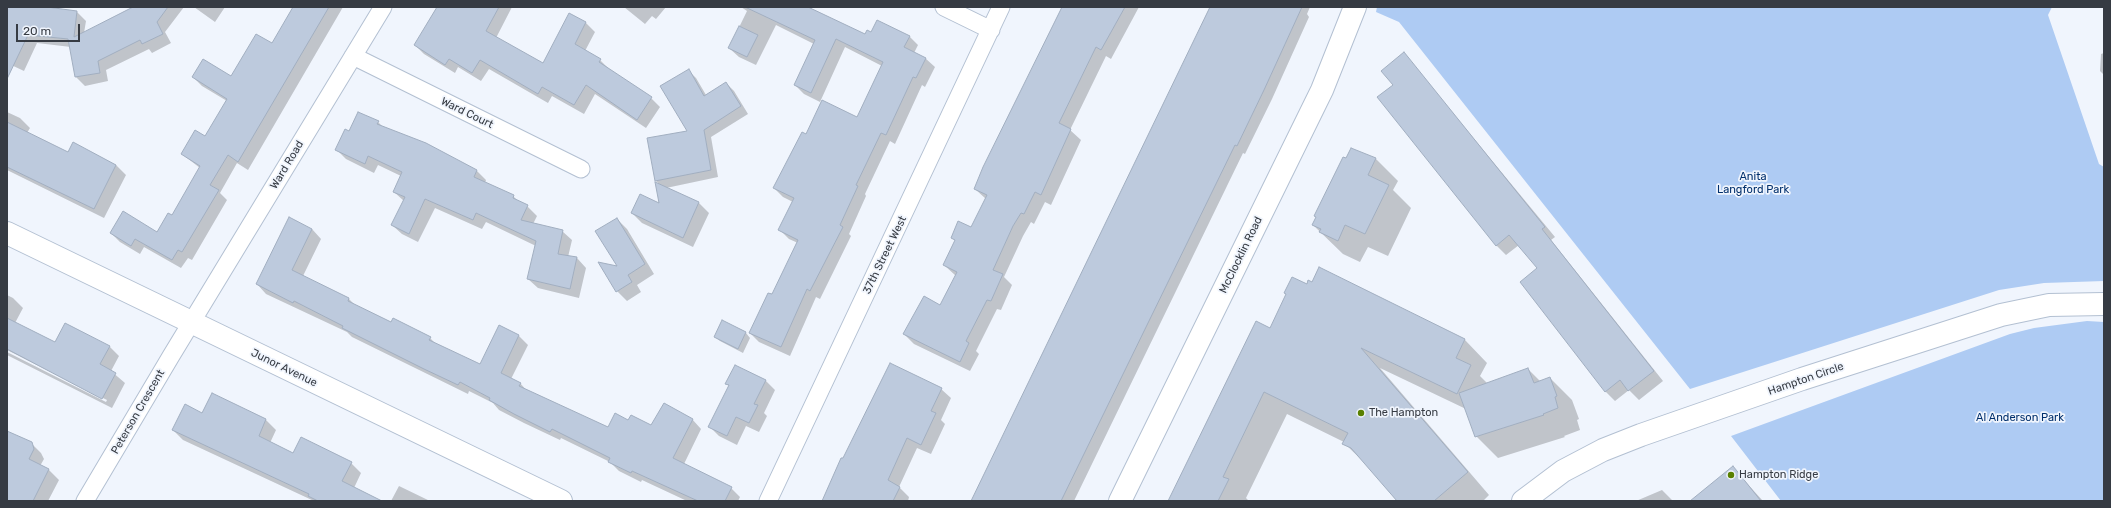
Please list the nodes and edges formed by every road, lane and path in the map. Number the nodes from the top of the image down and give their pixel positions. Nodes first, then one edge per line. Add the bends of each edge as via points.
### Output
1 (383, 7) edge
2 (944, 7) edge
3 (1001, 7) edge
4 (1355, 7) edge
5 (991, 30) junction
6 (353, 56) junction
7 (581, 169) dead end
8 (7, 233) edge
9 (2104, 304) edge
10 (191, 323) junction
11 (85, 501) edge
12 (561, 501) edge
13 (768, 501) edge
14 (1120, 501) edge
15 (1523, 501) edge

1 - 6 street, Ward Road
2 - 5 street
3 - 5 street, 37th Street West
4 - 14 street, McClocklin Road via 1322,90
5 - 13 street, 37th Street West
6 - 7 street, Ward Court
6 - 10 street, Ward Road
8 - 10 street, Junor Avenue
9 - 15 street, Hampton Circle via 2049,305 2001,315 1802,379 1603,450 1563,471
10 - 11 street, Peterson Crescent
10 - 12 street, Junor Avenue

